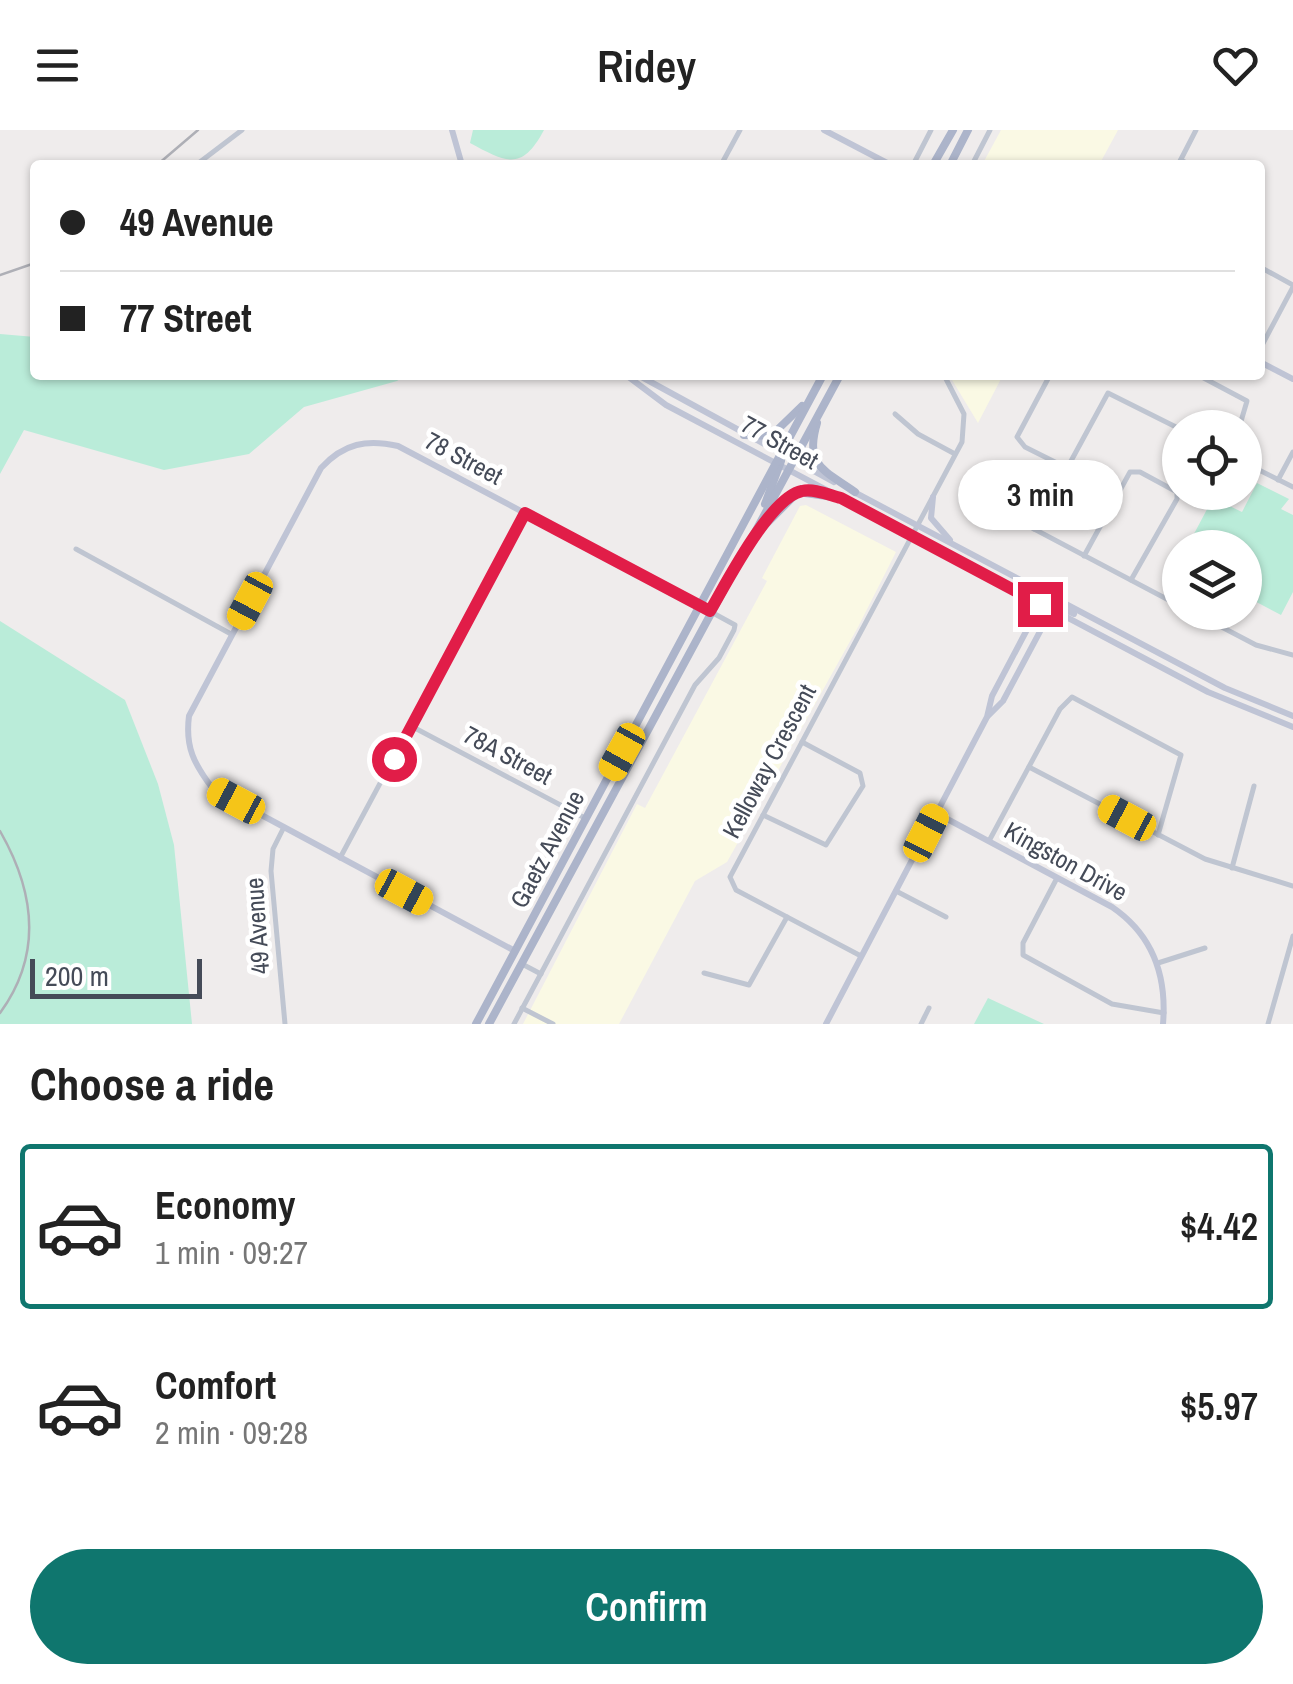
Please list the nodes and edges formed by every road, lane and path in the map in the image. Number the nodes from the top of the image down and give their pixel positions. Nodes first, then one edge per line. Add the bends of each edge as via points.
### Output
1 (242, 130) edge
2 (452, 130) edge
3 (740, 130) edge
4 (824, 130) edge
5 (931, 130) edge
6 (952, 130) edge
7 (968, 130) edge
8 (990, 130) edge
9 (1196, 130) edge
10 (203, 160) edge
11 (461, 160) edge
12 (724, 160) edge
13 (881, 160) edge
14 (916, 160) edge
15 (937, 160) edge
16 (953, 160) edge
17 (975, 160) edge
18 (1181, 160) edge
19 (1265, 270) edge
20 (1293, 286) edge
21 (1265, 339) edge
22 (1265, 365) edge
23 (1293, 379) edge
24 (633, 380) edge
25 (647, 380) edge
26 (820, 380) edge
27 (837, 380) edge
28 (946, 380) edge
29 (1047, 380) edge
30 (1207, 380) edge
31 (812, 395) junction
32 (823, 405) junction
33 (1246, 410) edge
34 (896, 414) dead end
35 (1162, 420) edge
36 (744, 435) junction
37 (1293, 452) edge
38 (781, 454) junction
39 (955, 454) junction
40 (794, 460) junction
41 (781, 466) junction
42 (1066, 468) junction
43 (1262, 472) edge
44 (1278, 480) junction
45 (1293, 486) edge
46 (855, 492) junction
47 (932, 497) junction
48 (841, 498) junction
49 (993, 500) dead end
50 (525, 513) junction
51 (916, 526) junction
52 (1034, 529) junction
53 (911, 536) junction
54 (747, 544) junction
55 (958, 547) junction
56 (76, 549) dead end
57 (1084, 556) junction
58 (1131, 580) junction
59 (1045, 594) junction
60 (1162, 596) edge
61 (1040, 604) junction
62 (1054, 605) junction
63 (700, 606) junction
64 (710, 611) junction
65 (1227, 630) edge
66 (232, 634) junction
67 (1293, 654) edge
68 (1293, 716) edge
69 (987, 717) junction
70 (411, 726) junction
71 (1293, 728) edge
72 (802, 742) junction
73 (1029, 766) junction
74 (1254, 786) dead end
75 (936, 813) junction
76 (763, 815) junction
77 (585, 818) junction
78 (284, 826) junction
79 (1158, 835) junction
80 (989, 841) junction
81 (340, 858) junction
82 (1232, 868) junction
83 (1057, 877) junction
84 (1293, 886) edge
85 (896, 891) junction
86 (787, 917) junction
87 (946, 918) dead end
88 (1293, 936) edge
89 (1292, 946) edge
90 (1204, 948) dead end
91 (515, 951) junction
92 (861, 956) junction
93 (522, 964) junction
94 (1158, 964) junction
95 (704, 973) dead end
96 (540, 974) junction
97 (522, 1008) junction
98 (930, 1008) dead end
99 (1164, 1013) junction
100 (284, 1024) edge
101 (476, 1024) edge
102 (489, 1024) edge
103 (514, 1024) edge
104 (554, 1024) edge
105 (826, 1024) edge
106 (921, 1024) edge
107 (1164, 1024) edge
108 (1268, 1024) edge

1 - 10 street
2 - 11 street
3 - 12 street
4 - 13 street
5 - 14 street
6 - 15 main road
7 - 16 main road
8 - 17 street
9 - 18 street
19 - 20 street
20 - 21 street
22 - 23 street
24 - 41 street, 77 Street
25 - 36 street, 77 Street
26 - 31 main road, Gaetz Avenue
27 - 32 main road, Gaetz Avenue
28 - 39 street via 966,421
29 - 42 street via 1018,436 1025,447
30 - 33 street via 1248,402
31 - 36 main road via 774,434
31 - 38 main road, Gaetz Avenue
32 - 40 main road, Gaetz Avenue
32 - 46 main road via 811,453
34 - 39 street
35 - 42 street via 1108,392
36 - 38 street, 77 Street
37 - 44 street
38 - 40 street, 77 Street
38 - 41 main road, Gaetz Avenue
39 - 47 street, Kelloway Crescent
40 - 41 main road, Gaetz Avenue
40 - 46 street, 77 Street
41 - 48 street, 77 Street
41 - 54 main road, Gaetz Avenue
41 - 63 main road, Gaetz Avenue
42 - 52 street
43 - 44 street
44 - 45 street
46 - 51 street, 77 Street
47 - 51 street, Kelloway Crescent
47 - 55 street via 932,522
48 - 53 street, 77 Street
48 - 54 main road via 810,490 794,494
49 - 52 street
50 - 63 street, 78 Street
50 - 66 street, 78 Street via 398,446 354,444 321,468
50 - 70 street
51 - 53 street, Kelloway Crescent
51 - 55 street, 77 Street
52 - 57 street
53 - 61 street, 77 Street
53 - 72 street, Kelloway Crescent
54 - 64 main road, Gaetz Avenue
55 - 59 street, 77 Street
56 - 66 street
57 - 58 street
57 - 58 street via 1130,472 1140,472 1177,492
58 - 60 street
59 - 61 street
59 - 62 street, 77 Street
61 - 62 street, 77 Street
61 - 69 street
62 - 68 street
62 - 69 street
62 - 71 street, 77 Street via 1208,692
63 - 64 street, 78 Street
63 - 77 main road, Gaetz Avenue
64 - 93 main road, Gaetz Avenue
64 - 96 street, Gaetz Avenue via 735,624 734,630 695,685
65 - 67 street
66 - 78 street via 189,716 193,763 213,789
69 - 75 street
70 - 77 street, 78A Street
70 - 81 street
72 - 76 street, Kelloway Crescent
72 - 76 street via 860,773 863,786 826,845
73 - 79 street
73 - 79 street via 1068,699 1096,706 1182,754
73 - 80 street
74 - 82 street
75 - 80 street, Kingston Drive
75 - 85 street
76 - 86 street, Kelloway Crescent via 730,883
77 - 91 main road, Gaetz Avenue
78 - 81 street
78 - 100 street, 49 Avenue via 272,871
79 - 82 street
80 - 83 street, Kingston Drive
81 - 91 street
82 - 84 street
83 - 94 street, Kingston Drive via 1123,914
83 - 99 street via 1022,955 1112,1004
85 - 87 street
85 - 92 street
86 - 92 street, Kelloway Crescent
86 - 95 street via 750,985
88 - 89 street
89 - 108 street
90 - 94 street
91 - 101 main road, Gaetz Avenue
92 - 105 street
93 - 96 street
93 - 102 main road, Gaetz Avenue
94 - 99 street, Kingston Drive
96 - 97 street, Gaetz Avenue
97 - 103 street, Gaetz Avenue
97 - 104 street
98 - 106 street
99 - 107 street, Kingston Drive

